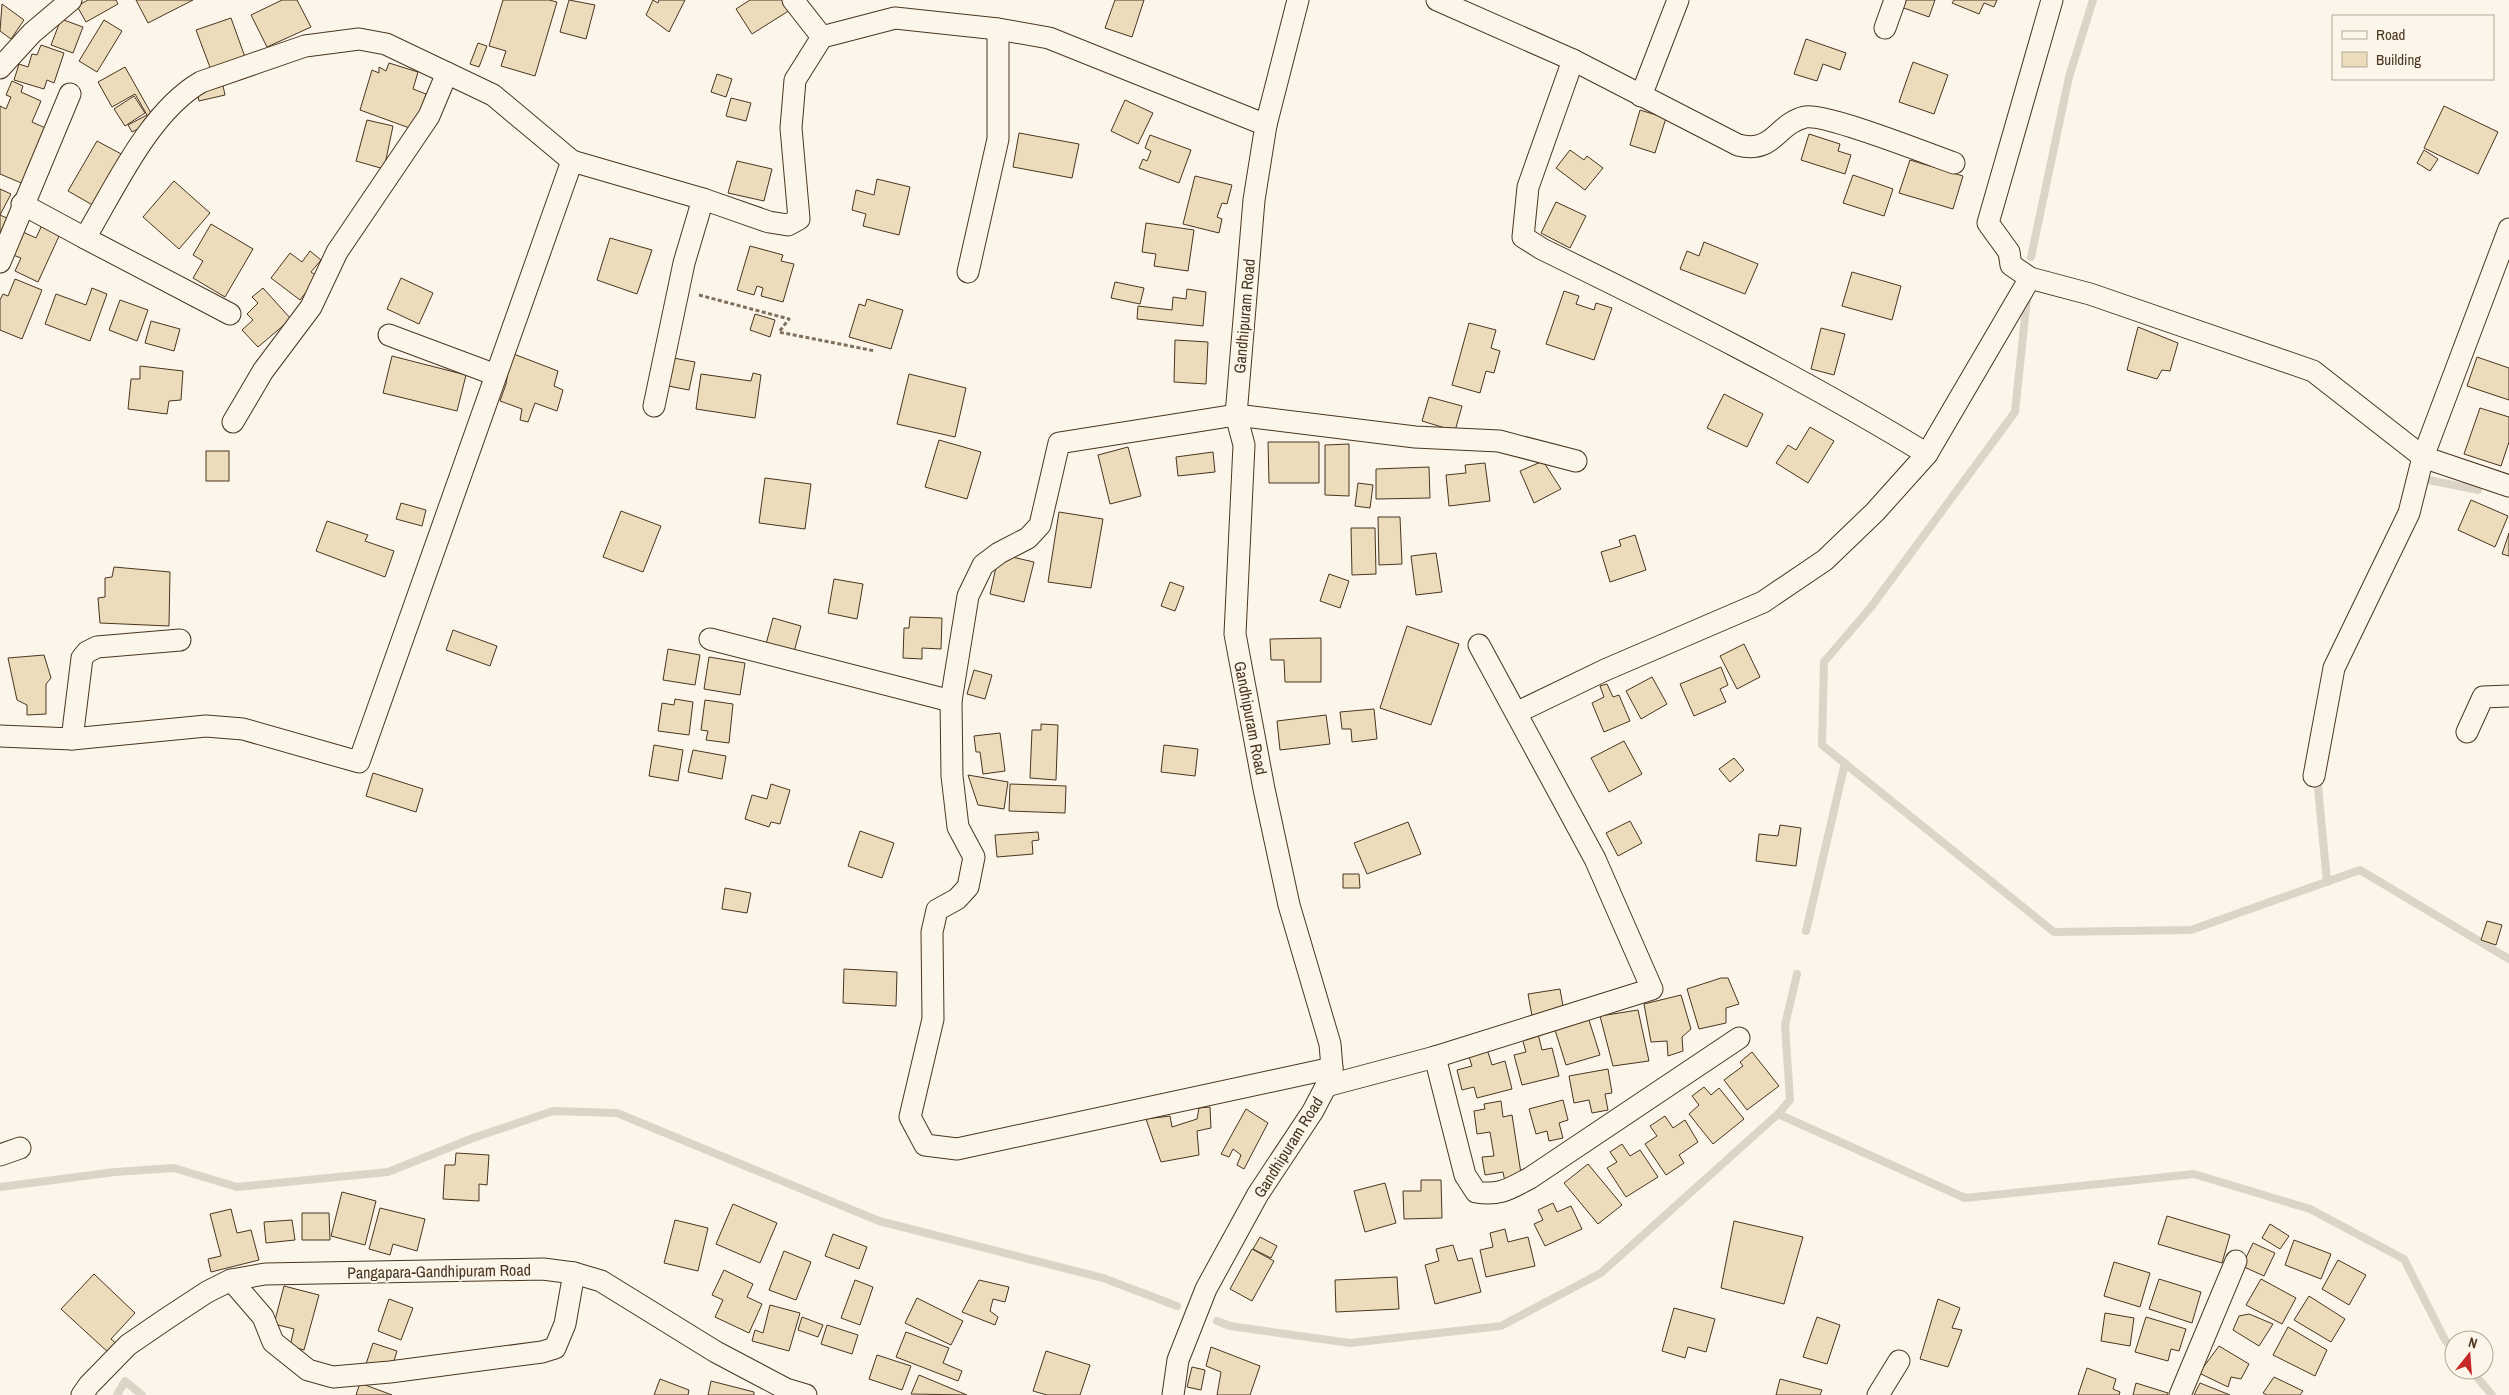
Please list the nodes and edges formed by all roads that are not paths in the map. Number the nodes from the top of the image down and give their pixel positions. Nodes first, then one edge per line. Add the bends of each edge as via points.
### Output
1 (71, 0) edge
2 (792, 0) edge
3 (1298, 0) edge
4 (1437, 0) edge
5 (1678, 0) edge
6 (1895, 0) edge
7 (2052, 0) edge
8 (1885, 28) dead end
9 (998, 29) junction
10 (822, 37) junction
11 (1573, 60) junction
12 (0, 68) edge
13 (447, 73) junction
14 (70, 94) dead end
15 (1641, 96) junction
16 (1266, 124) junction
17 (572, 160) junction
18 (1954, 163) dead end
19 (703, 199) junction
20 (22, 204) junction
21 (2509, 229) edge
22 (85, 238) junction
23 (0, 262) edge
24 (968, 272) dead end
25 (2030, 278) junction
26 (230, 314) dead end
27 (389, 335) dead end
28 (496, 375) junction
29 (654, 406) dead end
30 (1236, 415) junction
31 (233, 422) dead end
32 (1927, 454) junction
33 (2423, 457) junction
34 (1576, 462) dead end
35 (2509, 486) edge
36 (710, 639) dead end
37 (180, 640) dead end
38 (1480, 645) dead end
39 (2509, 696) edge
40 (951, 701) junction
41 (1518, 712) junction
42 (2467, 732) dead end
43 (0, 736) edge
44 (72, 738) junction
45 (2314, 776) dead end
46 (1739, 1038) dead end
47 (1435, 1057) junction
48 (1329, 1077) junction
49 (2236, 1261) dead end
50 (574, 1272) junction
51 (231, 1280) junction
52 (1898, 1362) dead end
53 (82, 1395) edge
54 (806, 1395) edge
55 (1173, 1395) edge
56 (1878, 1395) edge
57 (2180, 1395) edge

1 - 12 street via 32,33
2 - 10 street
3 - 16 street, Gandhipuram Road
4 - 11 street
5 - 15 street
6 - 8 street
7 - 25 street via 1988,223 2008,252 2011,266
9 - 10 street via 896,18
9 - 16 street via 1049,38
9 - 24 street via 998,139
10 - 19 street via 795,80 791,128 799,219 788,225 769,222
11 - 15 street
11 - 32 street via 1528,187 1523,237 1542,250 1710,331
13 - 17 street via 493,95
13 - 22 street via 386,44 359,38 305,46 201,82 189,89 163,115 141,144
13 - 31 street via 428,116 337,252 311,307 263,371
14 - 20 street
15 - 18 street via 1738,145 1751,148 1765,145 1793,122 1806,117 1830,120
16 - 30 street, Gandhipuram Road via 1254,200
17 - 19 street
17 - 28 street
19 - 29 street via 684,263
20 - 22 street
20 - 23 street
21 - 33 street
22 - 26 street
25 - 32 street
25 - 33 street via 2090,294 2313,372
27 - 28 street
28 - 44 street via 359,762 243,729 206,726
30 - 34 street via 1415,437 1499,441
30 - 40 street via 1059,442 1040,525 1028,538 983,565 968,596
30 - 48 street, Gandhipuram Road via 1244,444 1235,634 1290,905 1330,1044
32 - 41 street via 1875,512 1825,560 1763,602 1605,670
33 - 35 street
33 - 45 street via 2410,513 2334,668
36 - 40 street
37 - 44 street via 97,646 87,652 82,658
38 - 41 street
39 - 42 street via 2484,697
40 - 48 street via 952,776 958,827 974,857 968,887 957,899 937,910 932,932 933,1018 910,1117 925,1145 957,1149
41 - 47 street via 1595,859 1652,989
43 - 44 street
46 - 47 street via 1530,1178 1493,1195 1476,1192 1465,1175
47 - 48 street
48 - 55 street, Gandhipuram Road via 1302,1129 1258,1194 1206,1288 1178,1360
49 - 57 street
50 - 51 street, Pangapara-Gandhipuram Road via 543,1269 265,1274
50 - 51 street via 565,1324 554,1348 400,1371 333,1377 308,1370 273,1342 263,1317
50 - 54 street, Pangapara-Gandhipuram Road via 601,1281 716,1352 786,1389
51 - 53 street, Pangapara-Gandhipuram Road via 207,1292 128,1345
52 - 56 street

